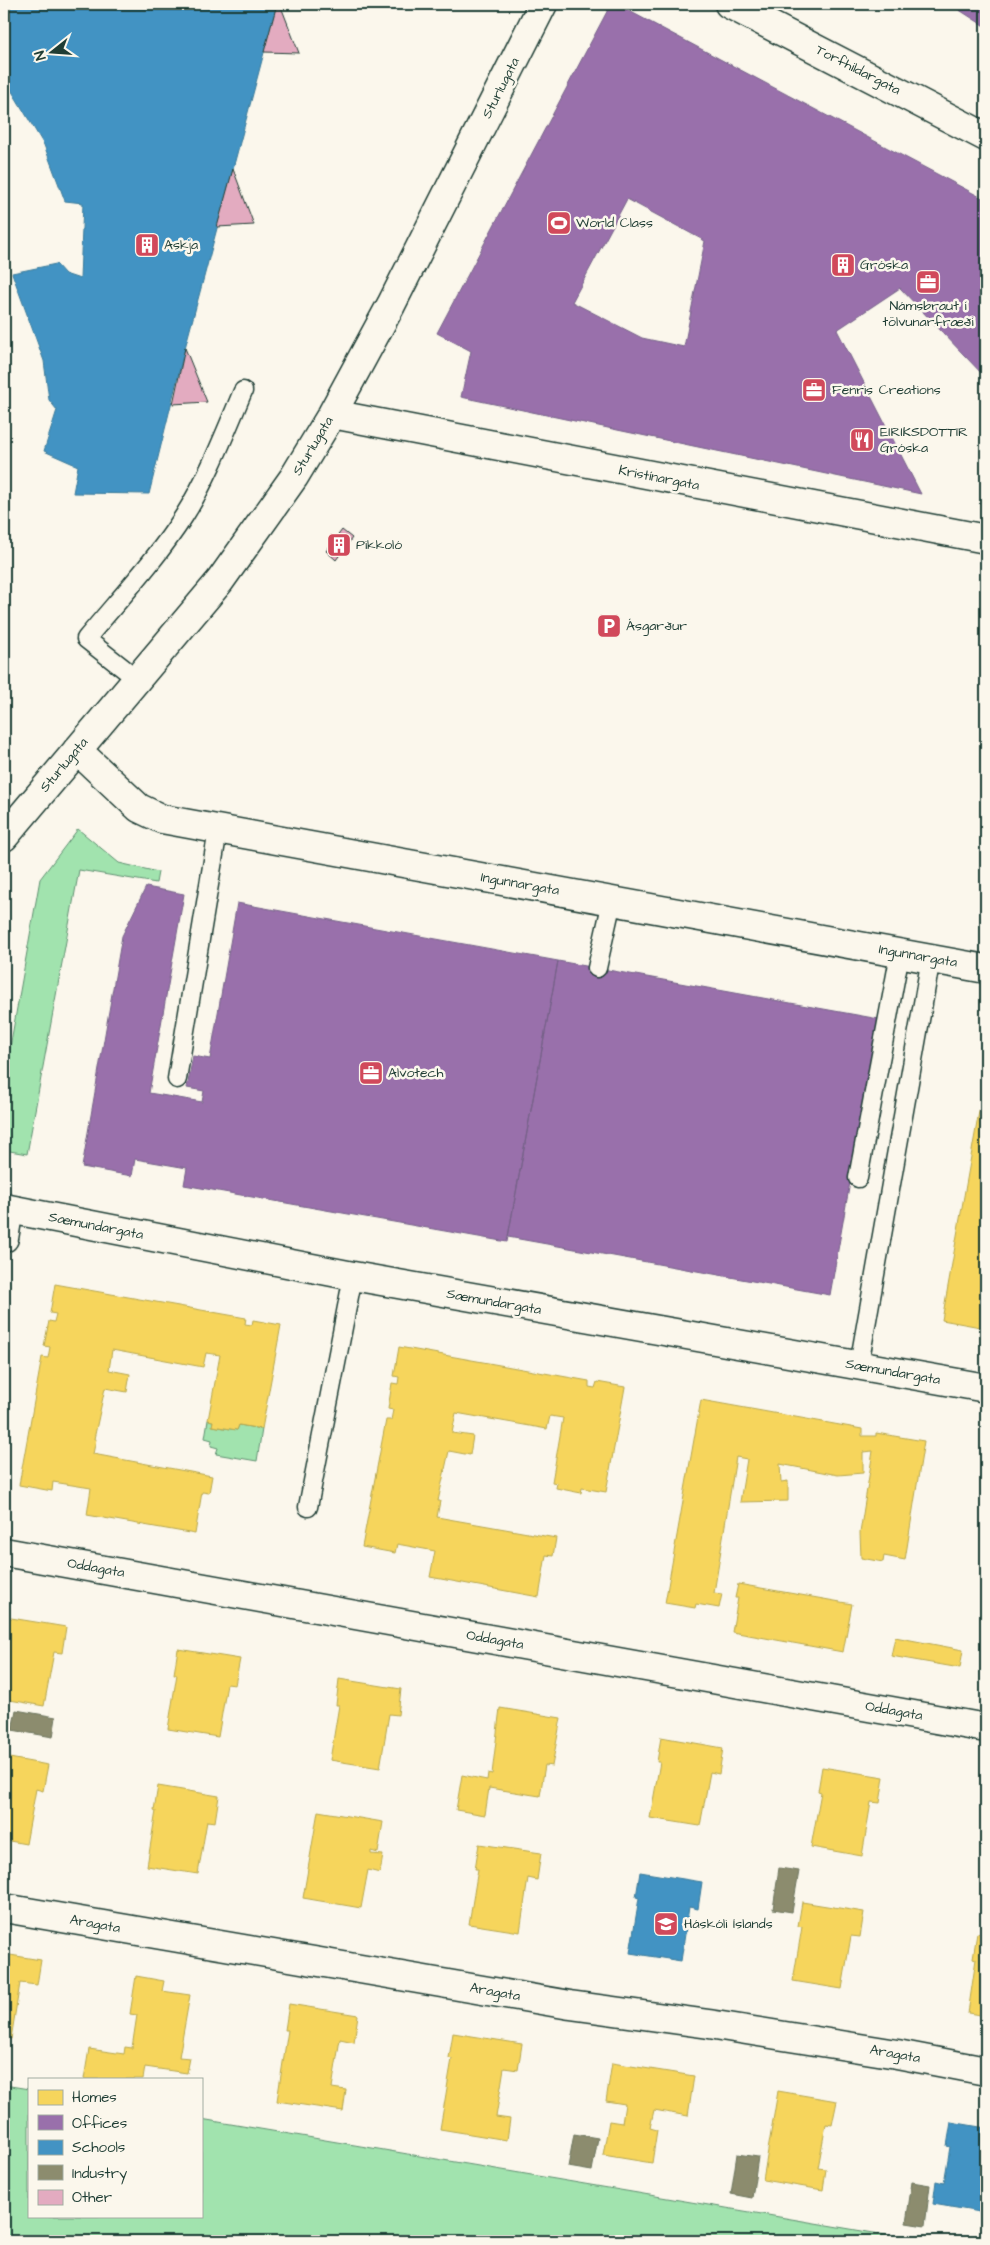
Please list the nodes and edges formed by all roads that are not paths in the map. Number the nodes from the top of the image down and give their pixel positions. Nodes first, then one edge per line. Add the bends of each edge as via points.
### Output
1 (543, 4) edge
2 (729, 4) edge
3 (986, 137) edge
4 (243, 391) dead end
5 (332, 414) junction
6 (986, 539) edge
7 (137, 679) junction
8 (77, 750) junction
9 (218, 830) junction
10 (4, 837) edge
11 (612, 901) junction
12 (900, 953) junction
13 (931, 958) junction
14 (597, 968) dead end
15 (986, 969) edge
16 (177, 1079) dead end
17 (858, 1178) dead end
18 (6, 1208) edge
19 (4, 1238) edge
20 (353, 1276) junction
21 (859, 1365) junction
22 (986, 1388) edge
23 (308, 1507) dead end
24 (4, 1552) edge
25 (986, 1728) edge
26 (4, 1908) edge
27 (986, 2071) edge

1 - 5 street, Sturlugata
2 - 3 street, Torfhildargata
4 - 7 lane via 185,515 86,638
5 - 6 street, Kristínargata
5 - 7 street, Sturlugata via 294,477 220,581
7 - 8 street, Sturlugata
8 - 9 street, Ingunnargata via 139,808 162,819
8 - 10 street, Sturlugata
9 - 11 street, Ingunnargata
9 - 16 lane
11 - 12 street, Ingunnargata
11 - 14 lane
12 - 13 street, Ingunnargata
12 - 17 lane
13 - 15 street, Ingunnargata
13 - 21 lane
18 - 19 street
18 - 20 street, Sæmundargata
20 - 21 street, Sæmundargata
20 - 23 lane
21 - 22 street, Sæmundargata
24 - 25 street, Oddagata
26 - 27 street, Aragata via 570,2005

